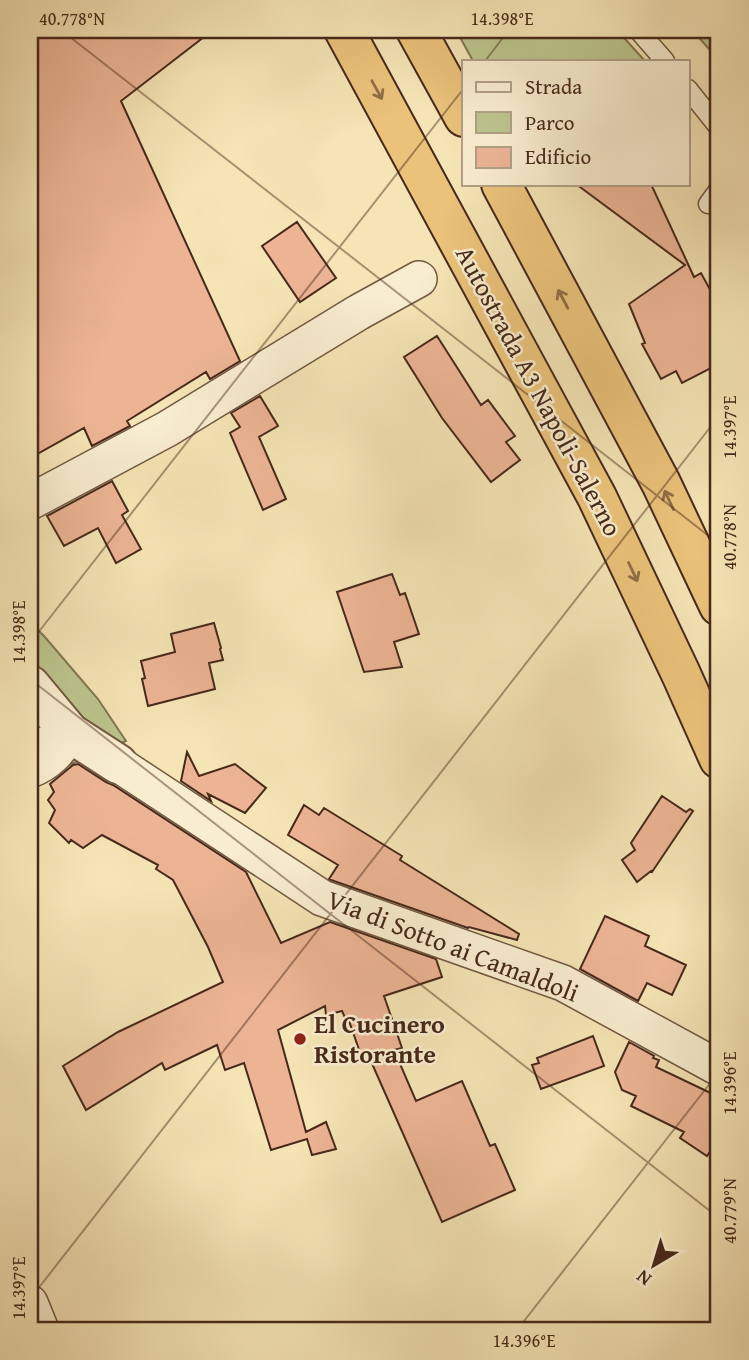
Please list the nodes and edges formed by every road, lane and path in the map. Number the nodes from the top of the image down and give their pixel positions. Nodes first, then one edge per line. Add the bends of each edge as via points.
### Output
1 (344, 30) edge
2 (416, 30) edge
3 (638, 30) edge
4 (664, 60) edge
5 (690, 92) edge
6 (462, 113) edge
7 (719, 128) edge
8 (501, 186) edge
9 (719, 189) edge
10 (708, 204) dead end
11 (419, 279) dead end
12 (30, 502) edge
13 (719, 606) edge
14 (30, 685) edge
15 (70, 733) junction
16 (30, 737) edge
17 (719, 759) edge
18 (118, 764) joint
19 (30, 770) edge
20 (719, 1068) edge
21 (30, 1303) edge
22 (41, 1330) edge

1 -> 17 highway, Autostrada A3 Napoli-Salerno via 597,497
2 - 6 highway
3 - 4 lane
5 - 7 lane
13 -> 8 highway via 661,483
9 - 10 lane
11 - 12 street via 167,429
14 - 15 street, Via di Sotto ai Camaldoli
15 - 16 lane
15 - 18 street, Via di Sotto ai Camaldoli
15 - 19 street via 60,750
18 - 20 street, Via di Sotto ai Camaldoli via 322,898 563,984
21 - 22 street

